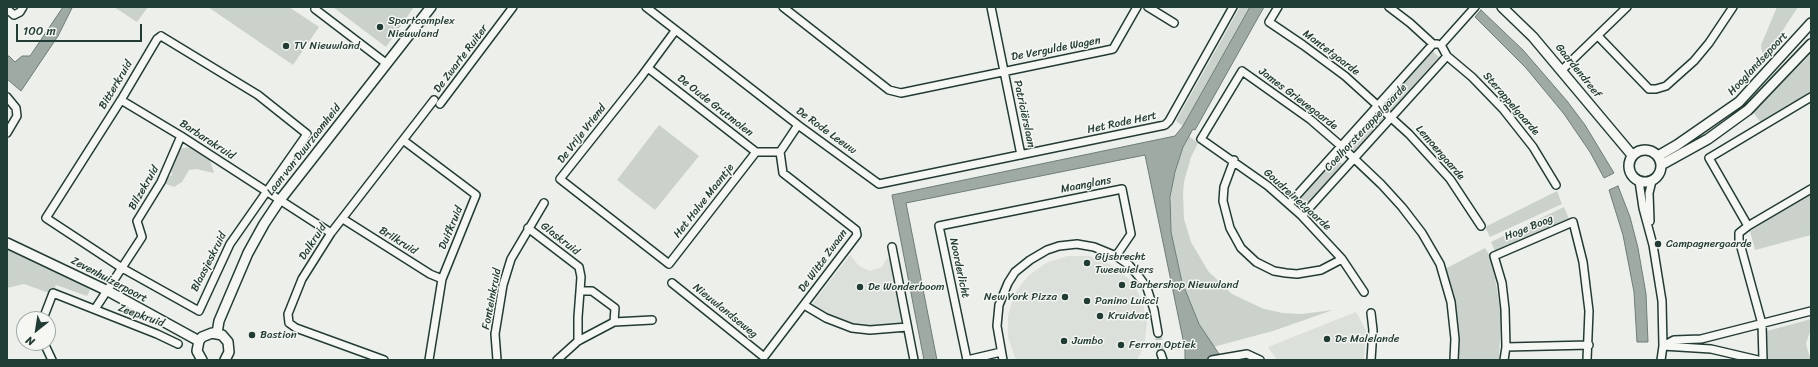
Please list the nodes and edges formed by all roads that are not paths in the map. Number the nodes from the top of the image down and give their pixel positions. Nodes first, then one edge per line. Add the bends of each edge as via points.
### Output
1 (23, 7) edge
2 (431, 7) edge
3 (513, 7) edge
4 (646, 7) edge
5 (783, 7) edge
6 (991, 7) edge
7 (1137, 7) edge
8 (1148, 7) edge
9 (1233, 7) edge
10 (1278, 7) edge
11 (1389, 7) edge
12 (1475, 7) edge
13 (1502, 7) edge
14 (1627, 7) edge
15 (1733, 7) edge
16 (7, 9) edge
17 (315, 9) dead end
18 (1174, 23) dead end
19 (1811, 23) edge
20 (675, 31) junction
21 (1598, 36) junction
22 (1433, 44) junction
23 (1811, 44) edge
24 (1442, 45) junction
25 (1447, 56) junction
26 (387, 64) junction
27 (648, 68) junction
28 (1562, 70) junction
29 (1004, 71) junction
30 (1811, 97) edge
31 (7, 98) edge
32 (121, 100) junction
33 (434, 100) dead end
34 (440, 104) dead end
35 (1377, 106) junction
36 (1391, 118) junction
37 (798, 125) junction
38 (7, 133) edge
39 (307, 134) joint
40 (182, 136) junction
41 (1201, 139) joint
42 (403, 140) junction
43 (1341, 146) junction
44 (756, 152) junction
45 (780, 152) junction
46 (1021, 155) junction
47 (1632, 155) junction
48 (1354, 157) junction
49 (1234, 160) junction
50 (1660, 161) junction
51 (1639, 181) junction
52 (1652, 181) junction
53 (1556, 185) dead end
54 (1811, 189) edge
55 (266, 192) junction
56 (280, 200) junction
57 (544, 203) dead end
58 (1289, 204) junction
59 (1031, 207) joint
60 (1302, 216) junction
61 (343, 219) junction
62 (1482, 226) dead end
63 (1748, 226) junction
64 (1650, 227) junction
65 (528, 228) junction
66 (331, 233) junction
67 (7, 242) edge
68 (892, 247) dead end
69 (1116, 256) junction
70 (1342, 259) junction
71 (669, 264) joint
72 (122, 268) junction
73 (442, 279) junction
74 (672, 283) dead end
75 (108, 291) junction
76 (580, 291) junction
77 (1364, 292) dead end
78 (804, 305) junction
79 (95, 310) junction
80 (46, 311) edge
81 (1811, 311) edge
82 (1371, 313) dead end
83 (652, 320) dead end
84 (614, 322) junction
85 (1762, 324) junction
86 (907, 327) junction
87 (218, 333) junction
88 (1158, 333) tunnel mouth
89 (578, 340) junction
90 (199, 341) junction
91 (178, 344) dead end
92 (1588, 345) junction
93 (1663, 346) junction
94 (1506, 347) junction
95 (1001, 352) junction
96 (764, 357) joint
97 (228, 359) edge
98 (202, 360) edge
99 (384, 360) edge
100 (429, 360) edge
101 (497, 360) edge
102 (557, 360) edge
103 (914, 360) edge
104 (967, 360) edge
105 (1003, 360) edge
106 (1212, 360) edge
107 (1260, 360) edge
108 (1371, 360) edge
109 (1454, 360) edge
110 (1504, 360) edge
111 (1587, 360) edge
112 (1661, 360) edge
113 (1758, 360) edge
114 (1763, 360) edge

1 - 16 street via 14,15
2 - 26 street, Laan van Duurzaamheid
3 - 34 street, De Zwarte Ruiter
4 - 20 street, De Rode Leeuw
5 - 29 street, De Vergulde Wagen via 889,90 901,92
6 - 29 street, Patriciërslaan
7 - 29 street, De Vergulde Wagen via 1112,49
8 - 18 street
9 - 46 street, Het Rode Hert via 1165,125
10 - 35 street, Mantetgaarde via 1269,22 1345,76
11 - 22 street
12 - 24 street
13 - 28 street, Gaardendreef
14 - 21 street
15 - 21 street via 1694,61 1666,86 1656,89 1649,89
17 - 26 street
19 - 50 street, Hooglandsepoort via 1739,102 1677,145
20 - 27 street, De Vrije Vriend
20 - 37 street, De Rode Leeuw
21 - 28 street
22 - 24 street
22 - 35 street, Coelhorsterappelgaarde
23 - 50 street via 1748,110 1708,139
24 - 25 street, Sterappelgaarde
25 - 36 street, Coelhorsterappelgaarde
25 - 53 street, Sterappelgaarde via 1503,108 1533,147
26 - 56 street, Laan van Duurzaamheid
27 - 44 street, De Oude Grutmolen
27 - 71 street, De Vrije Vriend via 560,179
28 - 47 street, Gaardendreef
29 - 46 street, Patriciërslaan
30 - 63 street via 1709,158
31 - 38 street via 17,113 17,118
32 - 39 street, Bitterkruid via 161,36 258,96
32 - 40 street, Barbarakruid
32 - 72 street, Bitterkruid via 46,218
33 - 42 street, Dalkruid
35 - 36 street, Mantetgaarde
35 - 43 street, Coelhorsterappelgaarde
36 - 48 street, Coelhorsterappelgaarde
36 - 62 street, Lemoengaarde via 1450,179
37 - 45 street
37 - 46 street, De Rode Leeuw via 878,184
39 - 55 street, Blaasjeskruid
40 - 55 street, Barbarakruid
40 - 72 street, Bilzekruid via 161,182 137,221 142,237
41 - 43 street, James Grievegaarde via 1242,71 1311,120
41 - 49 street, Goudreinetgaarde
42 - 61 street, Dalkruid
42 - 73 street, Duifkruid via 476,195
43 - 48 street, James Grievegaarde
43 - 58 street, Coelhorsterappelgaarde
44 - 45 street, De Oude Grutmolen
44 - 71 street, Het Halve Maantje
45 - 78 street, De Witte Zwaan via 783,173 856,230 857,235
47 - 50 street via 1647,149 1655,152
47 - 51 street via 1628,169 1632,177
48 - 60 street, Coelhorsterappelgaarde
48 - 109 street, James Grievegaarde via 1402,207 1422,233 1440,264 1451,302 1455,338
49 - 58 street, Goudreinetgaarde
49 - 70 street via 1224,187 1223,201 1230,228 1241,248 1256,262 1274,271 1297,274 1321,270
50 - 52 street via 1659,174
51 - 52 street
51 - 64 street via 1643,208
52 - 64 street via 1649,193
54 - 63 street
55 - 56 street, Barbarakruid
55 - 72 street, Blaasjeskruid via 230,244 199,311
56 - 66 street
56 - 87 street, Laan van Duurzaamheid via 248,253 219,321
57 - 65 street, Fonteinkruid
58 - 60 street, Goudreinetgaarde
59 - 69 street, Maanglans via 1122,189 1131,234
59 - 104 street, Noorderlicht via 939,226
60 - 70 street, Goudreinetgaarde
61 - 66 street, Dalkruid
61 - 73 street, Brilkruid
63 - 85 street via 1739,233 1739,240
64 - 93 street via 1662,301
65 - 76 street, Glaskruid via 579,267
65 - 101 street, Fonteinkruid via 511,259 503,285 495,334
66 - 99 street, Dalkruid via 302,279 288,314 289,323
67 - 75 street, Zevenhuizerpoort
68 - 86 street
69 - 88 street via 1136,273 1147,288
69 - 95 street via 1091,246 1068,245 1046,250 1024,264 1011,279 1000,305 997,328
70 - 77 street, Goudreinetgaarde
72 - 75 street, Bilzekruid
73 - 100 street, Duifkruid
74 - 96 street, Nieuwlandseweg
75 - 79 street, Zeepkruid
75 - 90 street, Zevenhuizerpoort
76 - 84 street via 592,291 615,308
76 - 89 street, Glaskruid
78 - 86 street via 826,318 852,328 870,330
78 - 96 street, De Witte Zwaan
79 - 80 street, Zeepkruid via 53,294
79 - 91 street, Zeepkruid
81 - 85 street
82 - 108 street
83 - 84 street
84 - 89 street
85 - 93 street via 1701,339 1674,340
85 - 114 street
86 - 103 street
87 - 90 street via 207,334
87 - 97 street via 228,342
89 - 102 street
90 - 98 street via 198,351
92 - 94 street
92 - 94 street, Hoge Boog via 1589,311 1583,262 1572,222 1494,256 1502,283
92 - 111 street
93 - 112 street
93 - 113 street via 1711,349
94 - 110 street
95 - 104 street, Noorderlicht
95 - 105 street
106 - 107 street via 1247,354

